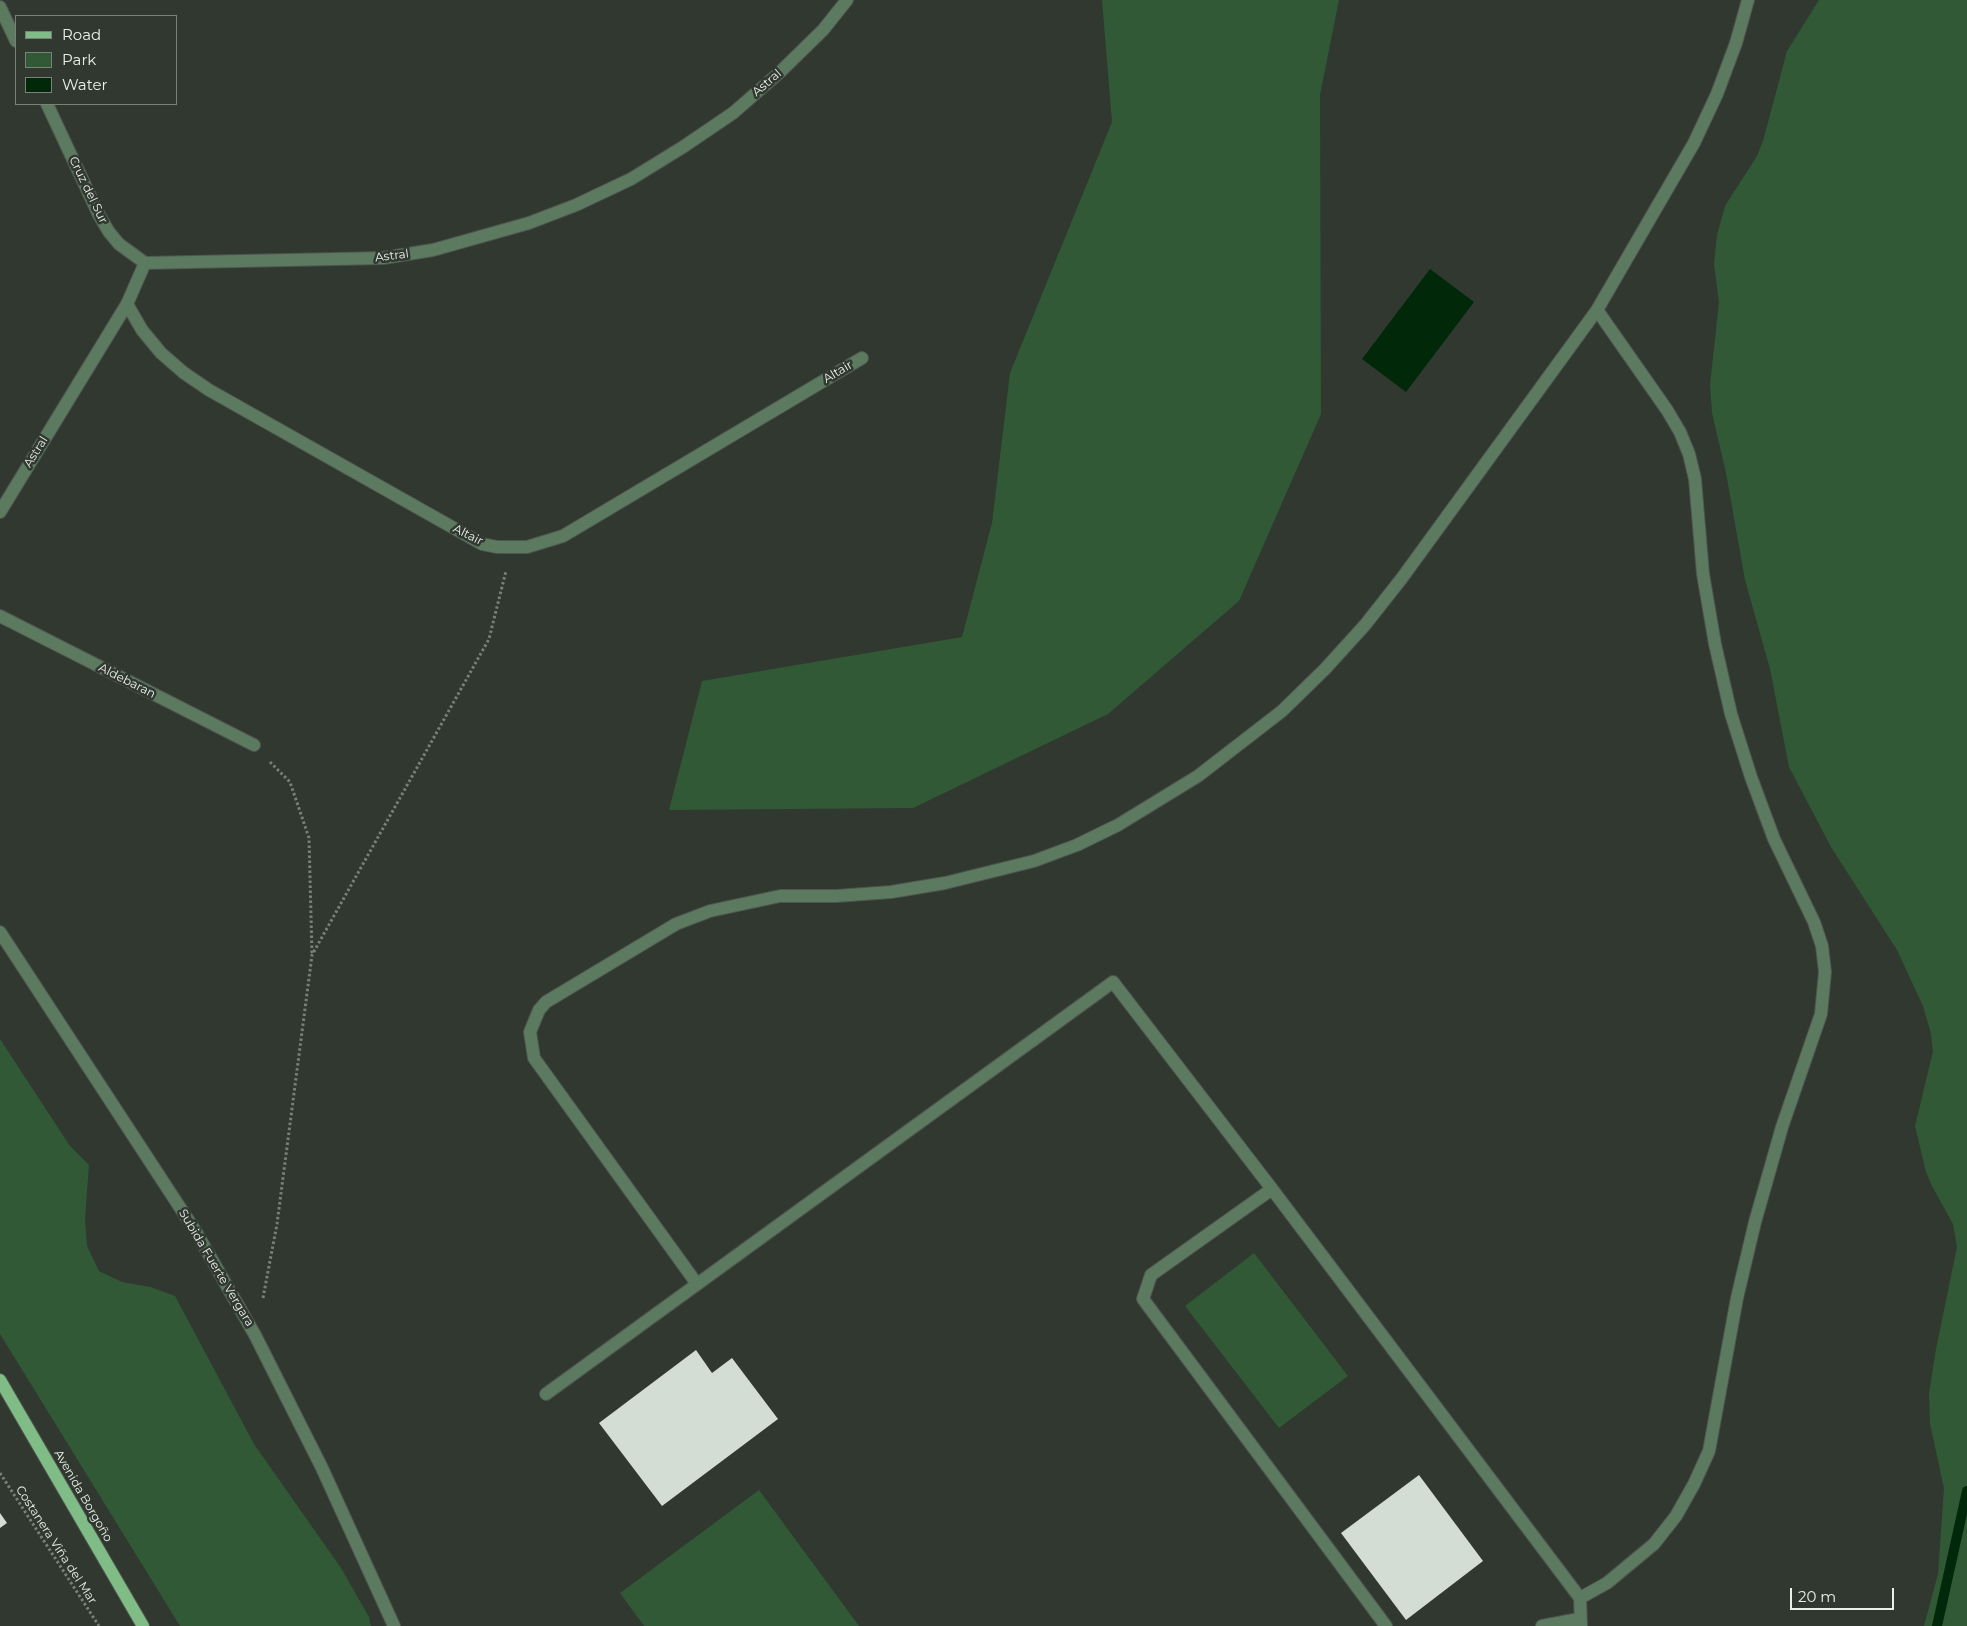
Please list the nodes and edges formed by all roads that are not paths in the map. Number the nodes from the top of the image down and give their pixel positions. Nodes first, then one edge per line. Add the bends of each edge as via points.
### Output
1 (847, 0) edge
2 (1748, 0) edge
3 (0, 7) edge
4 (15, 39) edge
5 (47, 105) edge
6 (145, 263) junction
7 (127, 304) junction
8 (1597, 310) junction
9 (862, 358) dead end
10 (2, 503) edge
11 (0, 616) edge
12 (254, 745) road end
13 (0, 932) edge
14 (1272, 1189) junction
15 (697, 1284) junction
16 (0, 1380) edge
17 (546, 1394) dead end
18 (1580, 1598) junction
19 (1580, 1623) edge
20 (143, 1626) edge
21 (394, 1626) edge
22 (1386, 1626) edge
23 (1542, 1626) edge

1 - 6 street, Astral via 779,73 697,138 631,179 529,223 433,250 383,258
2 - 8 street via 1718,94 1694,143
3 - 4 street
5 - 6 street, Cruz del Sur via 99,216 125,250
6 - 7 street, Astral
7 - 9 street, Altair via 161,353 209,390 482,544 512,548 542,544 563,536
7 - 10 street, Astral
8 - 15 street via 1365,625 1282,711 1198,776 1102,833 1034,861 990,874 891,892 780,896 710,910 676,924 546,1002 533,1020 530,1032 534,1058
8 - 18 street via 1667,410 1689,454 1703,574 1731,714 1750,777 1774,839 1814,922 1826,972 1821,1014 1782,1127 1752,1232 1708,1451 1681,1508 1654,1544 1607,1583
11 - 12 street, Aldebaran
13 - 21 street, Subida Fuerte Vergara via 196,1232 255,1336 322,1468
14 - 15 street via 1113,982
14 - 18 street
14 - 22 street via 1151,1275 1144,1299
15 - 17 street
16 - 20 main road, Avenida Borgoño
18 - 19 street
19 - 23 street

